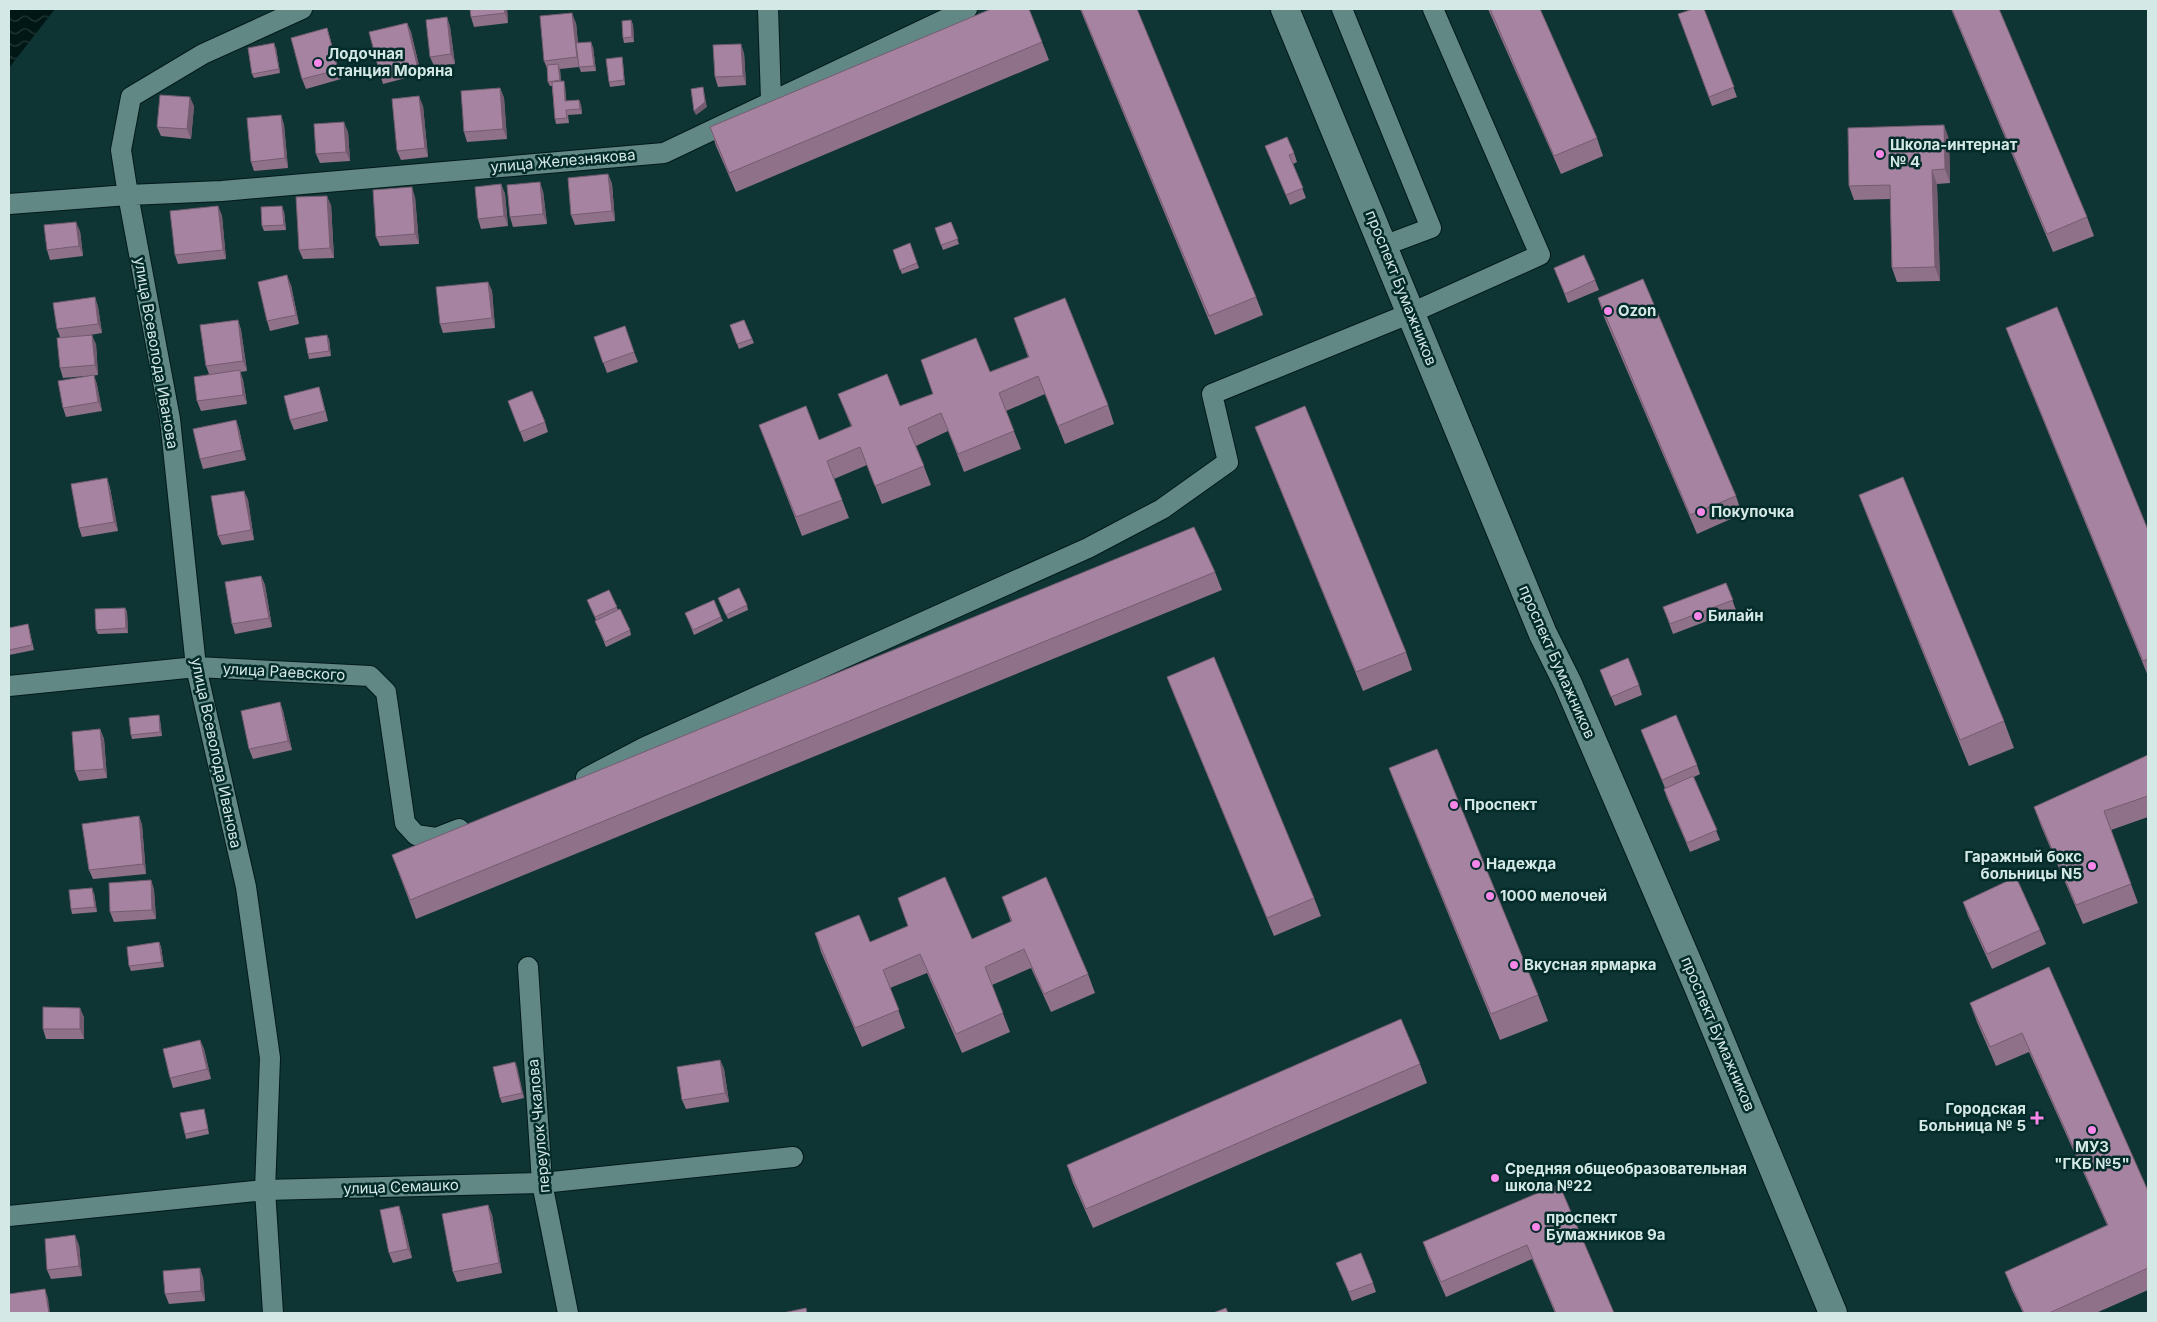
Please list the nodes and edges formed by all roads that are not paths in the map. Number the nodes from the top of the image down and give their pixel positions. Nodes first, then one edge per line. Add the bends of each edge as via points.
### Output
1 (302, 9) edge
2 (768, 9) edge
3 (967, 9) edge
4 (1285, 9) edge
5 (1342, 9) edge
6 (1433, 9) edge
7 (771, 100) junction
8 (128, 195) junction
9 (9, 204) edge
10 (1383, 246) junction
11 (1410, 313) junction
12 (196, 667) junction
13 (9, 686) edge
14 (573, 784) edge
15 (472, 824) edge
16 (528, 967) dead end
17 (793, 1157) dead end
18 (542, 1183) junction
19 (265, 1190) junction
20 (9, 1216) edge
21 (273, 1313) edge
22 (568, 1313) edge
23 (1833, 1313) edge

1 - 8 street, улица Всеволода Иванова via 203,54 131,97 121,150
2 - 7 street
3 - 7 street, улица Железнякова
4 - 10 street, проспект Бумажников
5 - 10 street via 1431,228
6 - 11 street via 1540,255
7 - 8 street, улица Железнякова via 664,152 222,191
8 - 9 street, улица Железнякова
8 - 12 street, улица Всеволода Иванова via 170,419
10 - 11 street, проспект Бумажников
11 - 14 street via 1212,394 1228,462 1162,509 1088,548 645,747
11 - 23 street, проспект Бумажников via 1543,634 1568,684 1697,984
12 - 13 street, улица Раевского
12 - 15 street, улица Раевского via 370,676 386,692 405,823 416,835 436,838
12 - 19 street, улица Всеволода Иванова via 246,887 270,1058
16 - 18 street, переулок Чкалова
17 - 18 street, улица Семашко
18 - 19 street, улица Семашко
18 - 22 street, переулок Чкалова
19 - 20 street, улица Семашко
19 - 21 street, улица Всеволода Иванова

